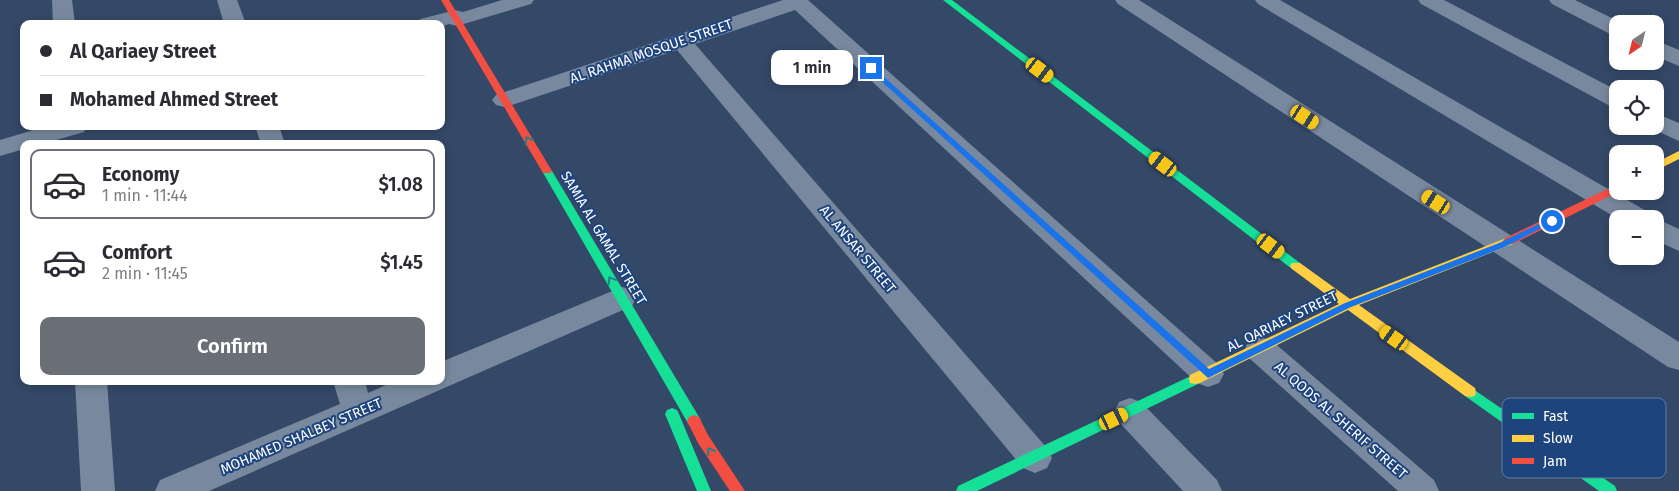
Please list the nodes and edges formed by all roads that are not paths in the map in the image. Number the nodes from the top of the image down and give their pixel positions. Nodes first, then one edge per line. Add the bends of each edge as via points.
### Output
1 (62, 0) edge
2 (227, 0) edge
3 (524, 0) edge
4 (947, 0) edge
5 (1125, 0) edge
6 (1264, 0) edge
7 (1428, 0) edge
8 (1559, 0) edge
9 (797, 1) edge
10 (452, 12) edge
11 (64, 20) edge
12 (233, 20) edge
13 (436, 20) edge
14 (1609, 25) edge
15 (681, 41) junction
16 (1664, 52) edge
17 (1679, 59) edge
18 (1609, 96) edge
19 (504, 100) junction
20 (1664, 125) edge
21 (61, 130) edge
22 (1679, 133) edge
23 (27, 140) edge
24 (20, 142) edge
25 (0, 148) edge
26 (1679, 154) edge
27 (1664, 163) edge
28 (1609, 193) edge
29 (1617, 200) edge
30 (1629, 210) edge
31 (1664, 233) edge
32 (1679, 241) edge
33 (1502, 245) junction
34 (622, 298) junction
35 (1348, 305) junction
36 (1260, 349) junction
37 (1679, 358) edge
38 (445, 374) edge
39 (1208, 374) junction
40 (668, 376) junction
41 (91, 385) edge
42 (350, 385) edge
43 (420, 385) edge
44 (358, 412) junction
45 (1130, 412) junction
46 (1502, 414) edge
47 (1035, 458) junction
48 (1592, 478) edge
49 (985, 486) edge
50 (98, 491) edge
51 (172, 491) edge
52 (704, 491) edge
53 (738, 491) edge
54 (1205, 491) edge
55 (1422, 491) edge
56 (1610, 491) edge

1 - 11 street
2 - 12 street
3 - 10 street
4 - 35 street
5 - 33 street
6 - 28 street
7 - 18 street
8 - 14 street
9 - 15 street, AL RAHMA MOSQUE STREET
9 - 39 street
10 - 13 street
10 - 19 street, SAMIA AL GAMAL STREET
15 - 19 street, AL RAHMA MOSQUE STREET
15 - 47 street, AL ANSAR STREET
16 - 17 street
34 -> 19 street, SAMIA AL GAMAL STREET
20 - 22 street
21 - 23 street
24 - 25 street
26 - 27 street
28 - 33 street, AL QARIAEY STREET
29 - 30 street
31 - 32 street
33 - 35 street, AL QARIAEY STREET
33 - 37 street
34 - 38 street
34 - 40 street, SAMIA AL GAMAL STREET
35 - 36 street, AL QARIAEY STREET
35 - 46 street
36 - 39 street, AL QARIAEY STREET
36 - 55 street, AL QODS AL SHERIF STREET
39 - 45 street, AL QARIAEY STREET
40 - 52 street via 672,414
53 -> 40 street, SAMIA AL GAMAL STREET via 703,439
41 - 50 street
42 - 44 street
43 - 44 street, MOHAMED SHALBEY STREET
44 - 51 street, MOHAMED SHALBEY STREET
45 - 47 street, AL QARIAEY STREET
45 - 54 street
47 - 49 street, AL QARIAEY STREET
48 - 56 street

